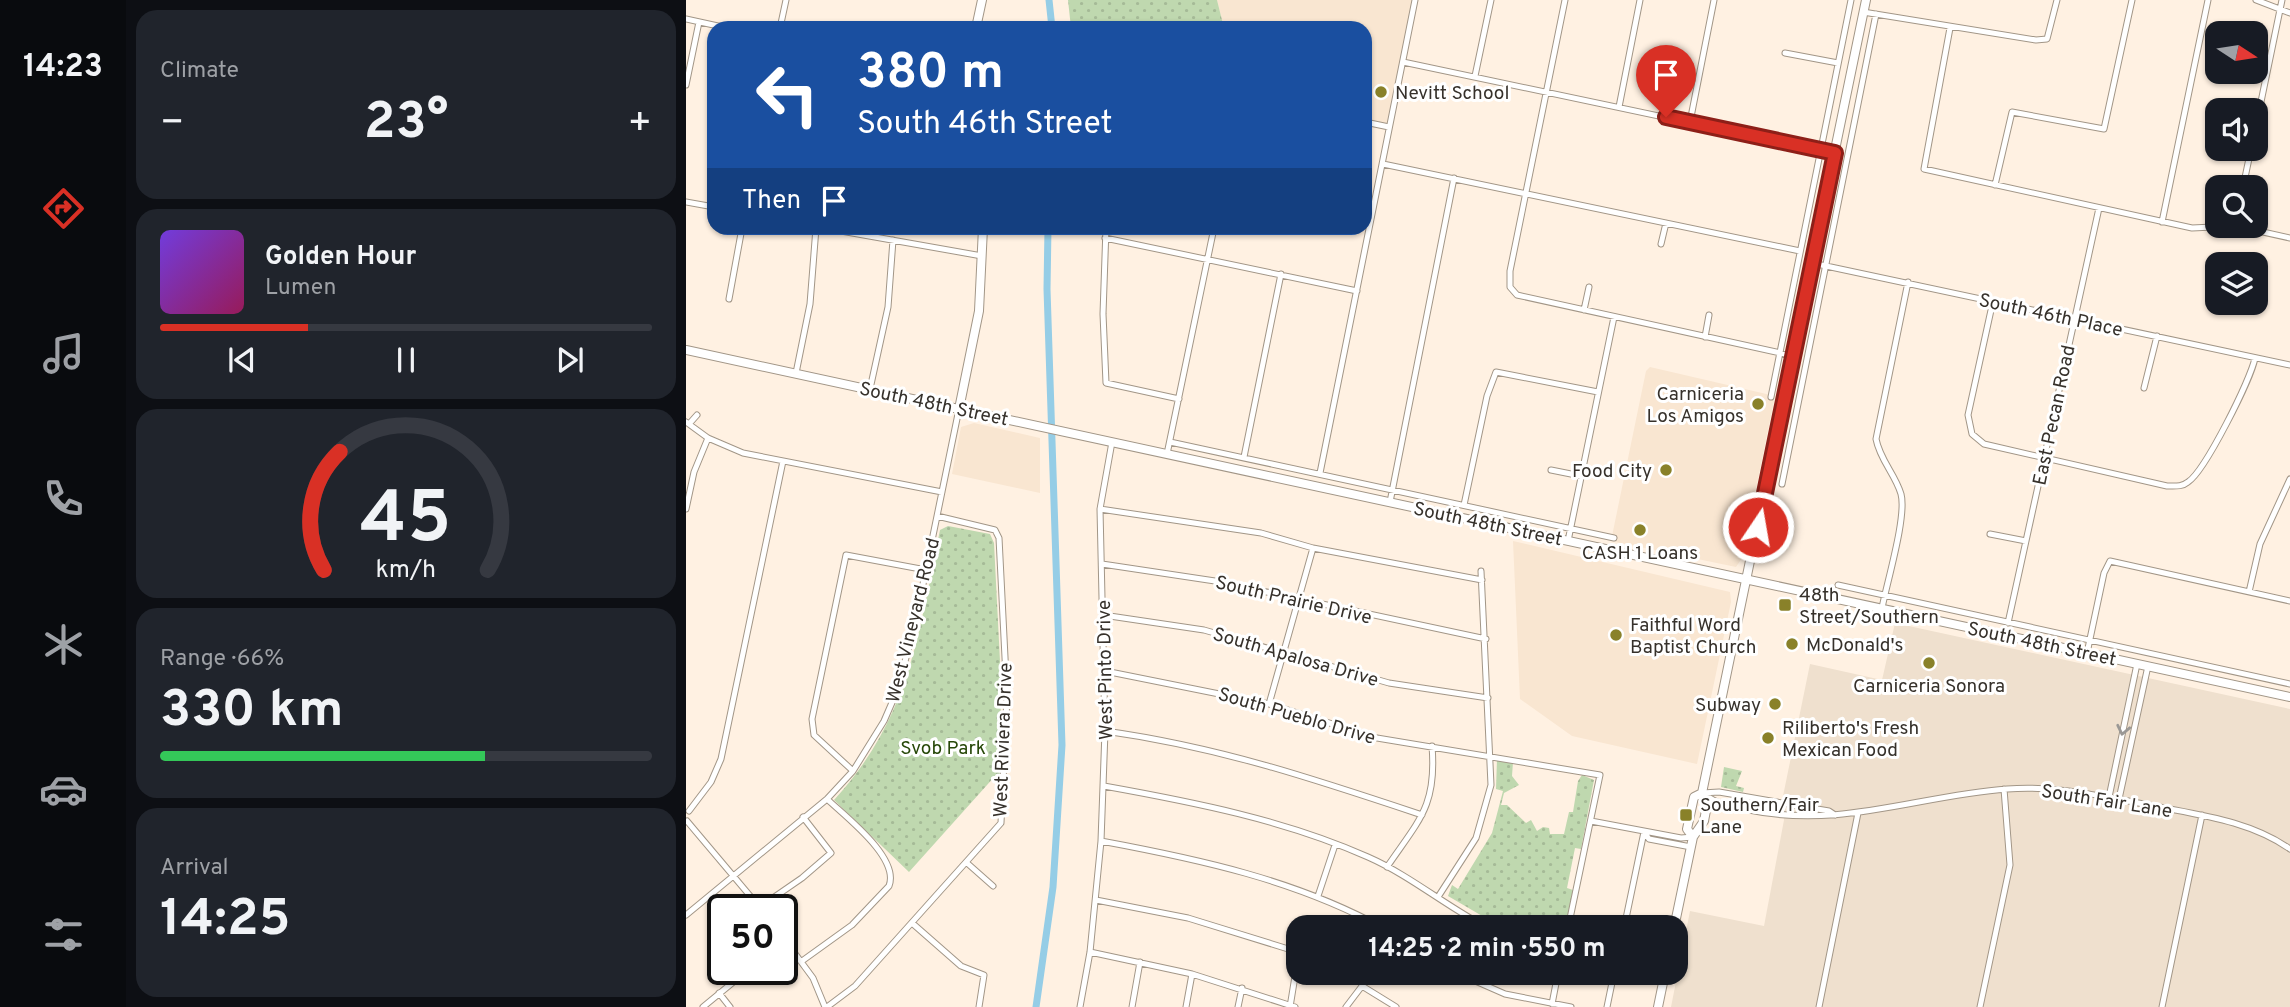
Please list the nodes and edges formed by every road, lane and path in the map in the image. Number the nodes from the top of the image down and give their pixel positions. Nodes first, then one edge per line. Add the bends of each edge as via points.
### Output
1 (786, 0) edge
2 (982, 0) edge
3 (1415, 0) edge
4 (1491, 0) edge
5 (1565, 0) edge
6 (1640, 0) edge
7 (1714, 0) edge
8 (1851, 0) edge
9 (1866, 0) edge
10 (2057, 0) edge
11 (2132, 0) edge
12 (2208, 0) edge
13 (2256, 0) edge
14 (2282, 0) edge
15 (2279, 11) junction
16 (1863, 12) junction
17 (2290, 13) edge
18 (1876, 14) junction
19 (686, 19) edge
20 (782, 21) edge
21 (978, 21) edge
22 (699, 22) junction
23 (707, 24) edge
24 (1950, 28) junction
25 (1785, 52) dead end
26 (1403, 62) junction
27 (1838, 63) junction
28 (1475, 76) junction
29 (686, 85) edge
30 (1548, 91) junction
31 (2262, 98) edge
32 (1619, 107) junction
33 (1690, 122) junction
34 (1372, 123) edge
35 (1389, 127) junction
36 (1821, 150) junction
37 (1835, 153) junction
38 (1383, 164) junction
39 (1454, 178) junction
40 (1995, 185) junction
41 (1527, 193) junction
42 (686, 202) edge
43 (707, 206) edge
44 (2099, 208) junction
45 (1373, 209) joint
46 (1372, 214) edge
47 (2162, 222) junction
48 (1666, 223) junction
49 (2205, 228) edge
50 (2268, 233) edge
51 (741, 235) edge
52 (815, 235) edge
53 (864, 235) edge
54 (984, 235) edge
55 (1105, 235) edge
56 (1213, 235) edge
57 (1368, 235) edge
58 (1105, 238) junction
59 (2290, 238) edge
60 (893, 240) junction
61 (1661, 244) dead end
62 (1800, 251) junction
63 (982, 256) junction
64 (1208, 259) junction
65 (1812, 263) junction
66 (1825, 266) junction
67 (1282, 274) junction
68 (1908, 282) junction
69 (1588, 287) dead end
70 (1357, 291) junction
71 (729, 299) dead end
72 (1993, 301) junction
73 (1584, 310) junction
74 (1709, 315) dead end
75 (1614, 317) junction
76 (2075, 318) junction
77 (1705, 337) junction
78 (2157, 337) junction
79 (686, 350) edge
80 (1780, 353) junction
81 (1794, 356) junction
82 (2255, 358) junction
83 (2290, 365) edge
84 (796, 373) junction
85 (2144, 388) dead end
86 (870, 389) junction
87 (1598, 392) junction
88 (1771, 397) dead end
89 (1179, 399) junction
90 (959, 409) junction
91 (697, 415) dead end
92 (688, 423) edge
93 (708, 438) junction
94 (1112, 442) junction
95 (1170, 442) junction
96 (1167, 454) junction
97 (1244, 457) junction
98 (2044, 458) junction
99 (783, 461) junction
100 (1551, 470) dead end
101 (1320, 473) junction
102 (1581, 476) junction
103 (2290, 479) edge
104 (1782, 484) dead end
105 (1392, 490) junction
106 (942, 492) junction
107 (1390, 502) junction
108 (1464, 505) junction
109 (686, 509) edge
110 (1100, 509) junction
111 (937, 516) junction
112 (1570, 528) junction
113 (1990, 534) dead end
114 (1614, 538) dead end
115 (1568, 541) junction
116 (2026, 541) junction
117 (1313, 548) junction
118 (1102, 564) junction
119 (926, 570) junction
120 (1481, 571) dead end
121 (1482, 580) junction
122 (1748, 580) junction
123 (1838, 585) dead end
124 (2249, 592) junction
125 (1884, 595) junction
126 (1298, 601) junction
127 (2290, 601) edge
128 (1882, 608) junction
129 (1103, 615) junction
130 (2008, 623) junction
131 (1486, 639) junction
132 (2090, 640) junction
133 (1284, 651) junction
134 (2087, 653) junction
135 (2137, 664) junction
136 (2148, 666) junction
137 (1105, 671) junction
138 (2290, 684) edge
139 (2290, 697) edge
140 (1488, 698) junction
141 (1269, 704) junction
142 (1105, 731) junction
143 (1432, 746) junction
144 (1490, 755) junction
145 (853, 771) junction
146 (1104, 786) junction
147 (2004, 789) junction
148 (1702, 793) junction
149 (2109, 797) junction
150 (827, 799) junction
151 (2119, 799) junction
152 (687, 810) edge
153 (1858, 813) junction
154 (1422, 815) junction
155 (1835, 815) junction
156 (2202, 815) junction
157 (803, 817) junction
158 (687, 821) edge
159 (1591, 821) junction
160 (1689, 822) junction
161 (1644, 832) junction
162 (1669, 836) junction
163 (1693, 837) junction
164 (1101, 841) junction
165 (1335, 845) junction
166 (1691, 847) junction
167 (2290, 849) edge
168 (967, 863) junction
169 (1387, 867) junction
170 (734, 877) junction
171 (993, 886) dead end
172 (748, 894) edge
173 (781, 894) edge
174 (1318, 896) junction
175 (1438, 897) junction
176 (1096, 900) junction
177 (686, 915) edge
178 (1357, 915) edge
179 (1467, 915) edge
180 (1571, 915) edge
181 (1627, 915) edge
182 (1677, 915) edge
183 (912, 923) junction
184 (1286, 948) edge
185 (1090, 952) junction
186 (798, 956) edge
187 (802, 961) junction
188 (1140, 962) junction
189 (1192, 974) junction
190 (729, 985) edge
191 (1295, 985) edge
192 (1484, 985) edge
193 (1556, 985) edge
194 (1612, 985) edge
195 (1663, 985) edge
196 (1242, 988) junction
197 (719, 993) junction
198 (1552, 1004) junction
199 (1292, 1006) edge
200 (1819, 1006) edge
201 (703, 1007) edge
202 (730, 1007) edge
203 (826, 1007) edge
204 (979, 1007) edge
205 (1080, 1007) edge
206 (1132, 1007) edge
207 (1186, 1007) edge
208 (1238, 1007) edge
209 (1346, 1007) edge
210 (1396, 1007) edge
211 (1571, 1007) edge
212 (1607, 1007) edge
213 (1658, 1007) edge
214 (1827, 1007) edge
215 (1980, 1007) edge
216 (2162, 1007) edge

1 - 20 street
2 - 21 main road
3 - 26 street
4 - 28 street
5 - 30 street
6 - 32 street
7 - 33 street
8 - 27 street
9 - 16 main road
10 - 24 street via 2048,38
11 - 40 street via 2104,129 2012,112
12 - 47 street
13 - 15 street
14 - 15 street
15 - 17 street
15 - 31 street
16 - 18 street
16 - 37 main road
18 - 24 street
18 - 66 street
19 - 22 street
22 - 23 street
22 - 29 street
24 - 40 street via 1924,169
25 - 27 street
26 - 28 street
26 - 35 street
27 - 36 street
28 - 30 street
30 - 32 street
30 - 41 street
32 - 33 street
33 - 36 street
34 - 35 street
35 - 38 street
36 - 37 street
36 - 62 street
37 - 65 main road
38 - 39 street
38 - 45 street
39 - 41 street
39 - 105 street
40 - 44 street
41 - 48 street
41 - 73 street via 1510,288 1517,295
42 - 43 street
44 - 47 street
44 - 76 street, East Pecan Road
45 - 46 street
47 - 49 street
48 - 61 street
48 - 62 street
50 - 59 street
51 - 71 street
52 - 84 street via 810,304
53 - 60 street
54 - 63 main road
55 - 58 street
56 - 64 street
57 - 70 street
58 - 64 street
58 - 89 street via 1106,383
60 - 63 street
60 - 86 street via 888,307
62 - 80 street
63 - 90 main road via 979,312
64 - 67 street
64 - 89 street
65 - 66 street, South 46th Place
65 - 81 main road
66 - 68 street, South 46th Place
66 - 104 street
67 - 70 street
67 - 97 street
68 - 72 street, South 46th Place
68 - 125 street via 1876,439 1902,506
69 - 73 street
70 - 101 street
72 - 76 street, South 46th Place
72 - 98 street via 1968,415 1972,434 1983,444
73 - 75 street
74 - 77 street
75 - 77 street
75 - 87 street
76 - 78 street, South 46th Place
76 - 98 street, East Pecan Road
77 - 80 street
78 - 82 street, South 46th Place
78 - 85 street
79 - 84 main road, South 48th Street
80 - 81 street
80 - 88 street
81 - 122 main road
82 - 83 street, South 46th Place
82 - 98 street via 2245,387 2199,472 2181,486
84 - 86 main road, South 48th Street
86 - 90 main road, South 48th Street
87 - 102 street
87 - 108 street via 1496,372
89 - 95 street
90 - 94 main road, South 48th Street
90 - 106 street, West Vineyard Road
91 - 92 street
92 - 93 street
93 - 99 street via 743,453
93 - 109 street
94 - 96 main road, South 48th Street
94 - 110 street, West Pinto Drive
95 - 96 street
95 - 97 street, South 48th Street
96 - 107 main road, South 48th Street
97 - 101 street, South 48th Street
98 - 116 street, East Pecan Road
99 - 106 street
99 - 152 street via 721,759 707,789
100 - 102 street
101 - 105 street, South 48th Street
102 - 112 street
103 - 124 street via 2260,544
105 - 107 street
105 - 108 street, South 48th Street
106 - 111 street, West Vineyard Road
107 - 115 main road, South 48th Street
108 - 112 street, South 48th Street
110 - 117 street via 1261,533
110 - 118 street, West Pinto Drive
111 - 119 street, West Vineyard Road
111 - 168 street, West Riviera Drive via 995,530 1000,551 1007,696 1004,806 1002,823
112 - 114 street, South 48th Street
112 - 115 street
113 - 116 street
115 - 122 main road, South 48th Street
116 - 130 street, East Pecan Road
117 - 121 street
117 - 126 street
118 - 126 street, South Prairie Drive via 1215,580
118 - 129 street, West Pinto Drive
119 - 145 street, West Vineyard Road via 897,691
119 - 145 street via 846,555 812,719 814,735
120 - 121 street
121 - 131 street
122 - 128 main road, South 48th Street
122 - 148 main road
123 - 125 street, South 48th Street
124 - 127 street
124 - 132 street via 2110,561
125 - 128 street
125 - 130 street, South 48th Street
126 - 131 street, South Prairie Drive
126 - 133 street
128 - 134 main road, South 48th Street
129 - 133 street, South Apalosa Drive via 1203,630
129 - 137 street, West Pinto Drive
130 - 132 street, South 48th Street
131 - 140 street
132 - 134 street
132 - 138 street, South 48th Street
133 - 140 street, South Apalosa Drive via 1389,682
133 - 141 street
134 - 135 main road, South 48th Street
135 - 136 main road, South 48th Street
135 -> 149 street
136 - 139 main road, South 48th Street
136 - 151 street
137 - 141 street, South Pueblo Drive
137 - 142 street, West Pinto Drive
140 - 144 street
141 - 143 street, South Pueblo Drive via 1377,738
142 - 146 street, West Pinto Drive
142 - 154 street via 1174,740 1256,760
143 - 144 street, South Pueblo Drive
143 - 154 street via 1431,799
144 - 159 street, South Pueblo Drive via 1600,775
144 - 175 street via 1492,785 1485,814 1476,838
145 - 150 street, West Vineyard Road
146 - 164 street, West Pinto Drive
146 - 165 street via 1198,803
147 - 149 street, South Fair Lane via 2049,788
147 - 153 street, South Fair Lane
147 - 215 street via 2010,865
148 - 155 street, South Fair Lane via 1719,792
148 - 155 street, South Fair Lane via 1716,803 1764,813 1816,818
148 - 160 main road via 1694,797
148 - 163 main road via 1707,806 1703,826
149 - 151 street, South Fair Lane
150 - 157 street, West Vineyard Road
150 - 187 street via 885,856 892,878 852,925
151 - 156 street, South Fair Lane
152 - 158 street
153 - 155 street, South Fair Lane
153 - 200 street
154 - 169 street
156 - 167 street, South Fair Lane via 2250,827
156 - 216 street
157 - 170 street, West Vineyard Road
157 - 173 street via 831,853
158 - 170 street
159 - 161 street
159 - 180 street
160 - 162 street
160 - 163 main road
161 - 162 street
161 - 166 street via 1650,839
161 - 181 street
162 - 163 street
163 - 166 main road
164 - 174 street via 1181,856
164 - 176 street, West Pinto Drive
165 - 169 street
165 - 174 street
166 - 182 main road
168 - 171 street
168 - 183 street, West Riviera Drive
169 - 175 street
170 - 172 street
170 - 177 street, West Vineyard Road
174 - 178 street
175 - 179 street
176 - 184 street via 1188,918
176 - 185 street, West Pinto Drive
183 - 203 street, West Riviera Drive via 855,986
183 - 204 street via 961,966 984,975
185 - 188 street
185 - 205 street, West Pinto Drive
186 - 187 street, West Riviera Drive
187 - 203 street, West Riviera Drive
188 - 189 street
188 - 206 street
189 - 196 street
189 - 207 street
190 - 197 street
191 - 199 street
192 - 198 street
193 - 198 street
194 - 212 street
195 - 213 main road
196 - 199 street
196 - 208 street
197 - 201 street
197 - 202 street
198 - 211 street
200 - 214 street
209 - 210 street via 1362,986

